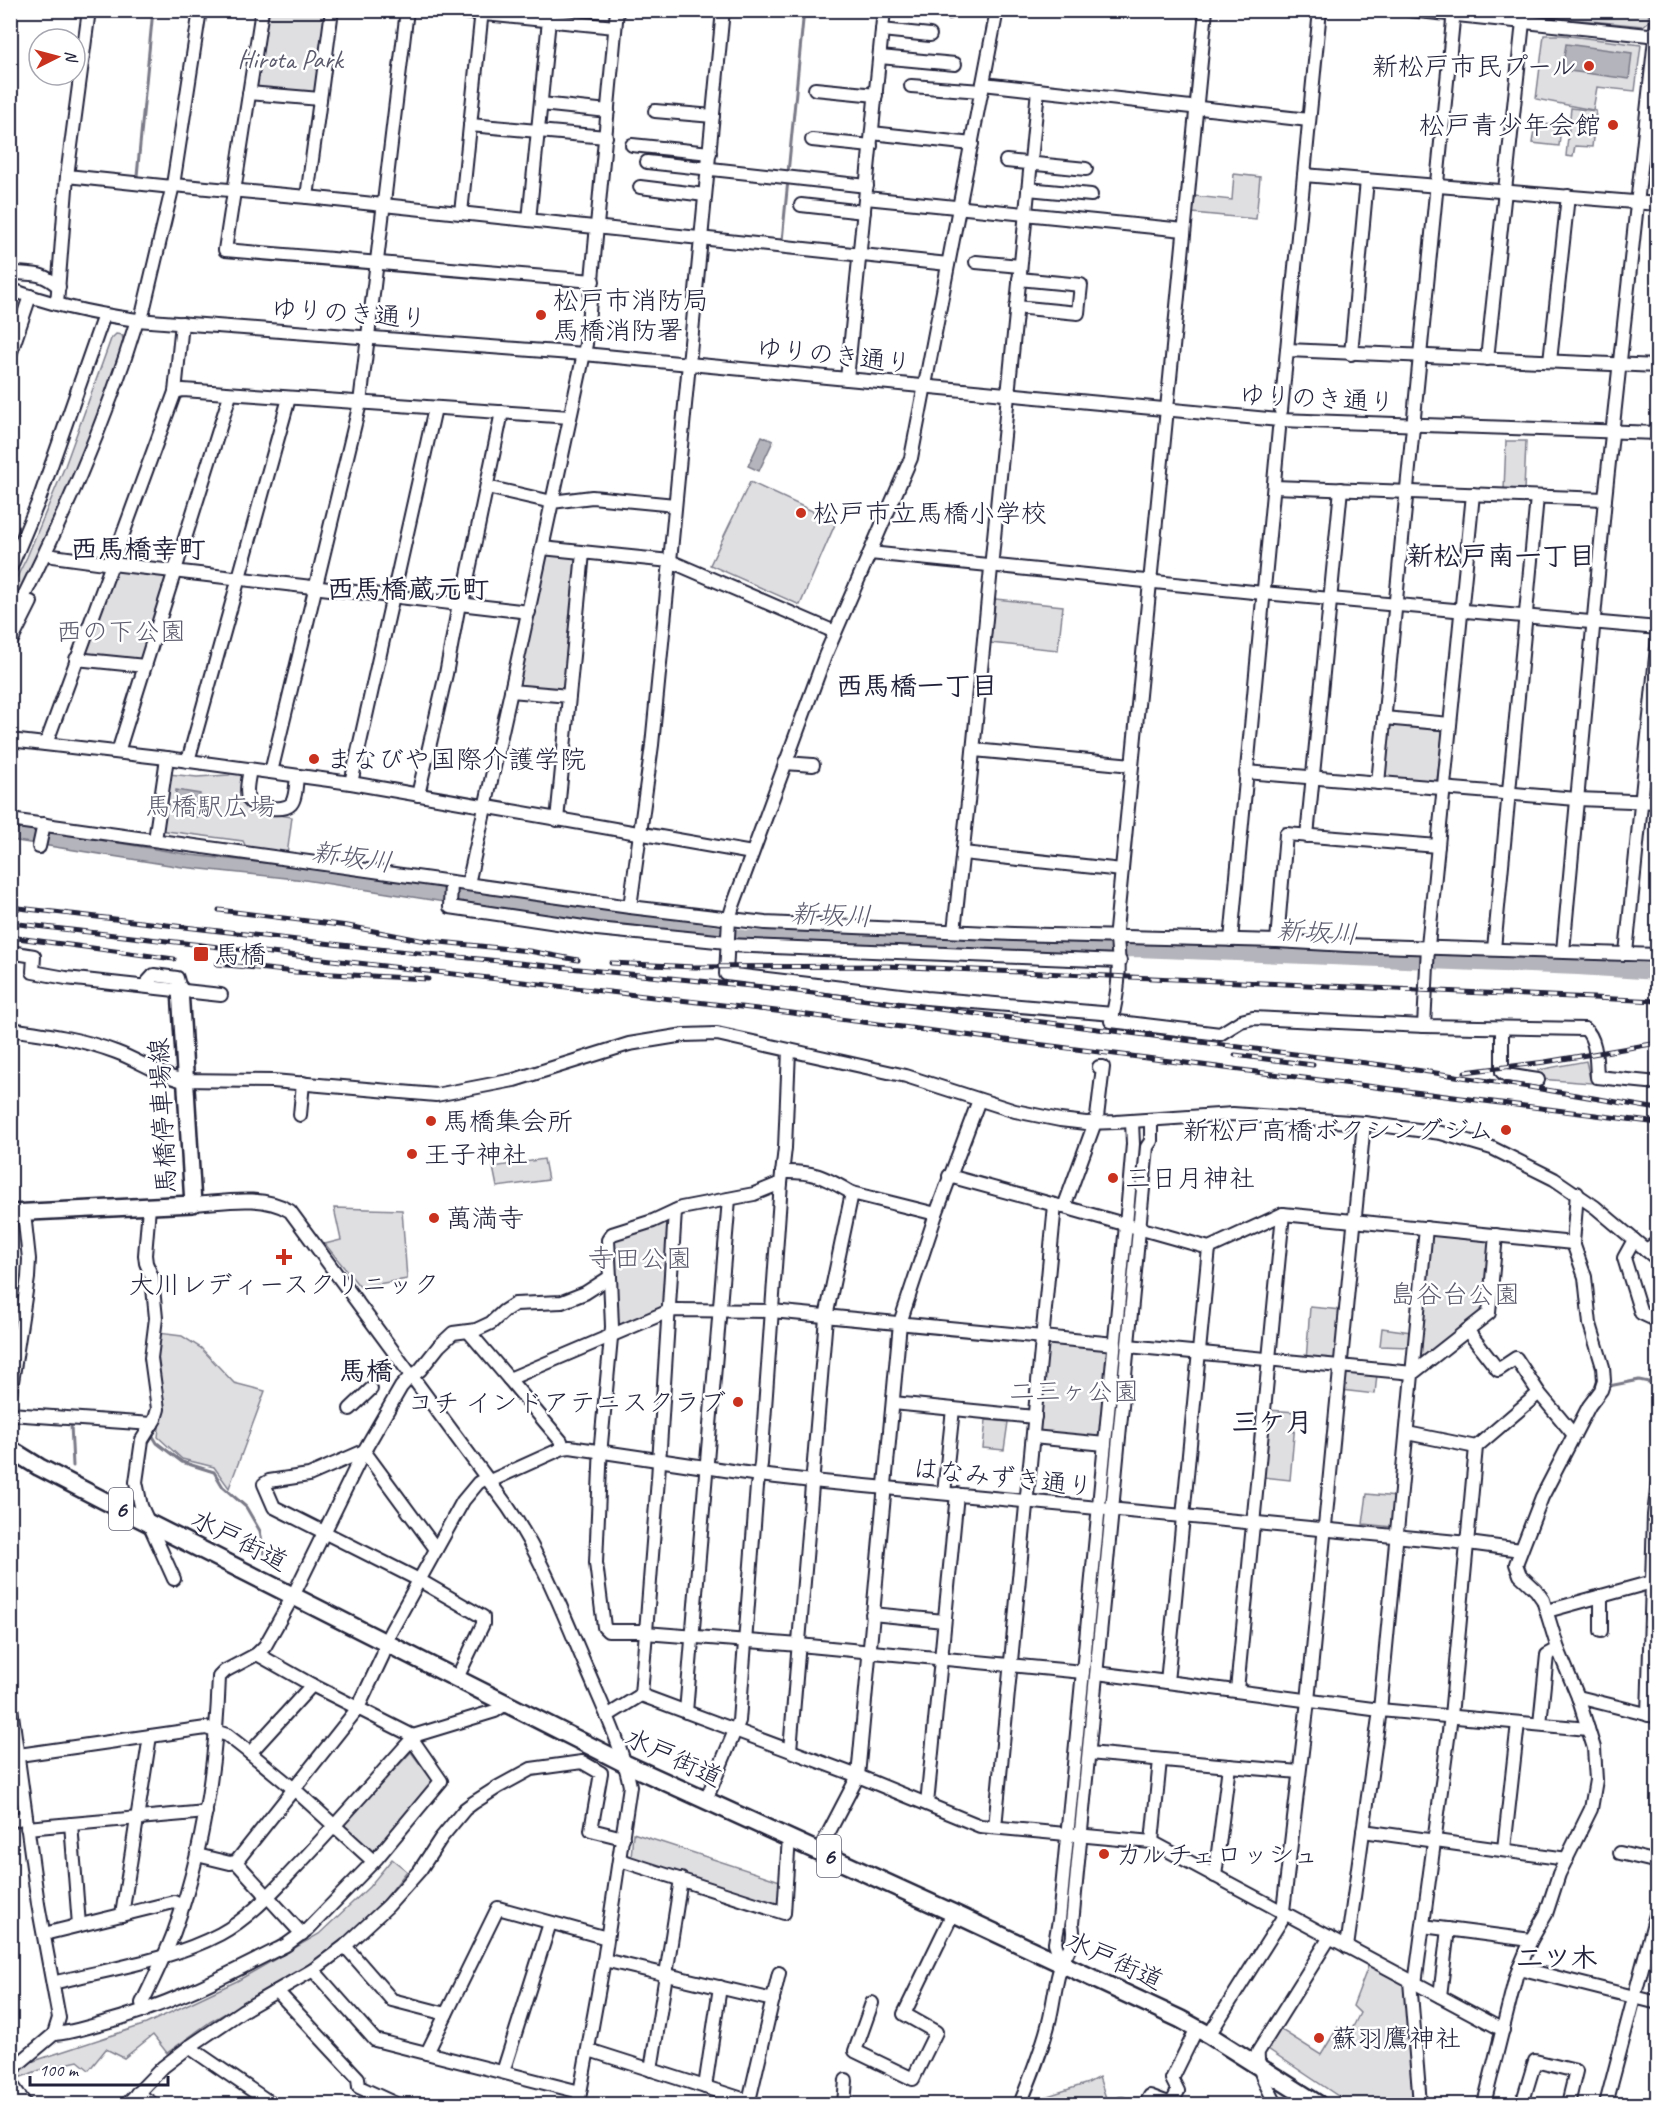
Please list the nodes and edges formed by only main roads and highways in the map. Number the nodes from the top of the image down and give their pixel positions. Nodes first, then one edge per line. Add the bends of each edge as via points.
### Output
1 (180, 989) road end
2 (17, 1213) edge
3 (10, 1449) edge
4 (1318, 2104) edge

1 - 2 main road, 馬橋停車場線 via 193,1204
3 - 4 highway, 水戸街道 / 6 via 626,1764 953,1912 1203,2032

